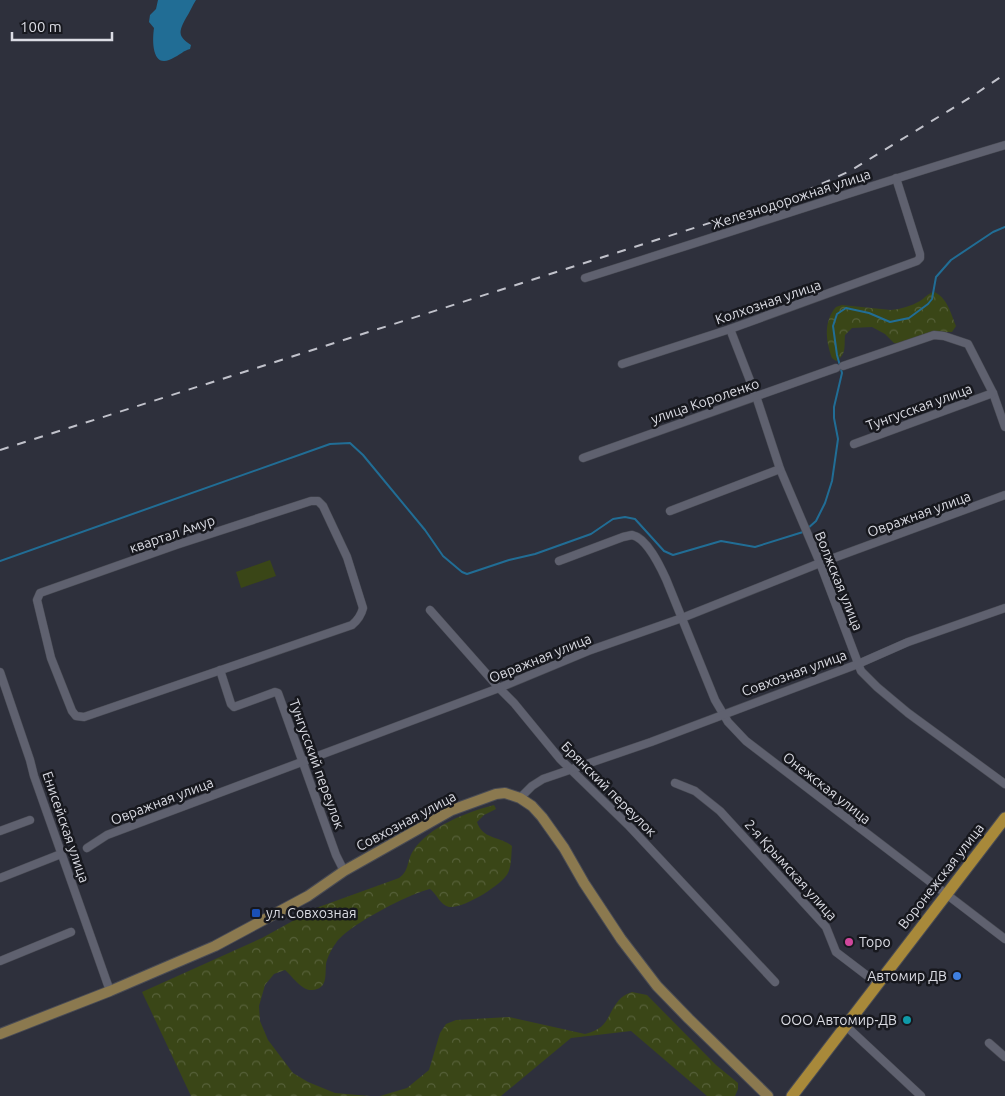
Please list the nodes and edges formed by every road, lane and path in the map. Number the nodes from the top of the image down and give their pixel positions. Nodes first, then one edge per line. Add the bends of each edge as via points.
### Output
1 (1005, 145) edge
2 (896, 178) junction
3 (585, 278) dead end
4 (730, 329) junction
5 (622, 364) dead end
6 (993, 393) junction
7 (756, 396) junction
8 (1005, 427) edge
9 (854, 444) dead end
10 (583, 458) dead end
11 (780, 469) junction
12 (1005, 495) edge
13 (670, 511) dead end
14 (559, 561) dead end
15 (820, 563) junction
16 (1005, 608) edge
17 (430, 610) dead end
18 (682, 618) junction
19 (858, 664) junction
20 (220, 670) junction
21 (0, 672) edge
22 (499, 688) junction
23 (723, 714) junction
24 (303, 760) junction
25 (570, 770) junction
26 (675, 783) dead end
27 (1005, 784) edge
28 (520, 798) junction
29 (1005, 818) edge
30 (30, 820) dead end
31 (0, 831) edge
32 (87, 848) dead end
33 (61, 854) junction
34 (344, 870) junction
35 (0, 878) edge
36 (946, 893) junction
37 (70, 932) dead end
38 (1005, 939) edge
39 (0, 961) edge
40 (775, 982) dead end
41 (878, 984) junction
42 (110, 990) junction
43 (846, 1026) junction
44 (0, 1034) edge
45 (989, 1043) dead end
46 (1005, 1057) edge
47 (768, 1096) edge
48 (792, 1096) edge
49 (922, 1096) edge

1 - 2 street, Железнодорожная улица
2 - 3 street, Железнодорожная улица
2 - 4 street, Колхозная улица via 920,258 913,264
4 - 5 street, Колхозная улица
4 - 7 street, Волжская улица
6 - 7 street, улица Короленко via 968,344 934,335
6 - 8 street
6 - 9 street, Тунгусская улица
7 - 10 street, улица Короленко
7 - 11 street, Волжская улица
11 - 13 street
11 - 15 street, Волжская улица
12 - 15 street, Овражная улица
14 - 18 street via 624,537 637,536 660,564
15 - 18 street, Овражная улица
15 - 19 street, Волжская улица
16 - 19 street, Совхозная улица via 908,642
17 - 22 street, Брянский переулок
18 - 22 street, Овражная улица via 588,651
18 - 23 street, Онежская улица
19 - 23 street, Совхозная улица
19 - 27 street, Волжская улица via 867,678 908,713
20 - 20 street, квартал Амур via 352,625 361,615 363,608 347,557 324,506 318,501 176,545 44,591 38,596 51,658 76,716 84,717
20 - 24 street, Тунгусский переулок via 234,707 278,693
21 - 33 street, Енисейская улица
22 - 24 street, Овражная улица
22 - 25 street, Брянский переулок
23 - 25 street, Совхозная улица
23 - 36 street, Онежская улица via 746,741
24 - 32 street, Овражная улица via 107,835
24 - 34 street, Тунгусский переулок
25 - 28 street, Совхозная улица via 543,779
25 - 40 street, Брянский переулок via 629,826
26 - 41 street, 2-я Крымская улица via 695,791 720,811 826,926 836,952
28 - 34 main road, Совхозная улица via 496,794 452,810
28 - 47 main road via 542,817 621,939 657,986
29 - 36 highway, Воронежская улица
30 - 31 street
33 - 35 street
33 - 42 street, Енисейская улица
34 - 42 main road, Совхозная улица via 308,896 215,946
36 - 38 street, Онежская улица
36 - 41 highway, Воронежская улица
37 - 39 street
41 - 43 highway, Воронежская улица
42 - 44 main road, Совхозная улица
43 - 48 highway, Воронежская улица
43 - 49 street
45 - 46 street

